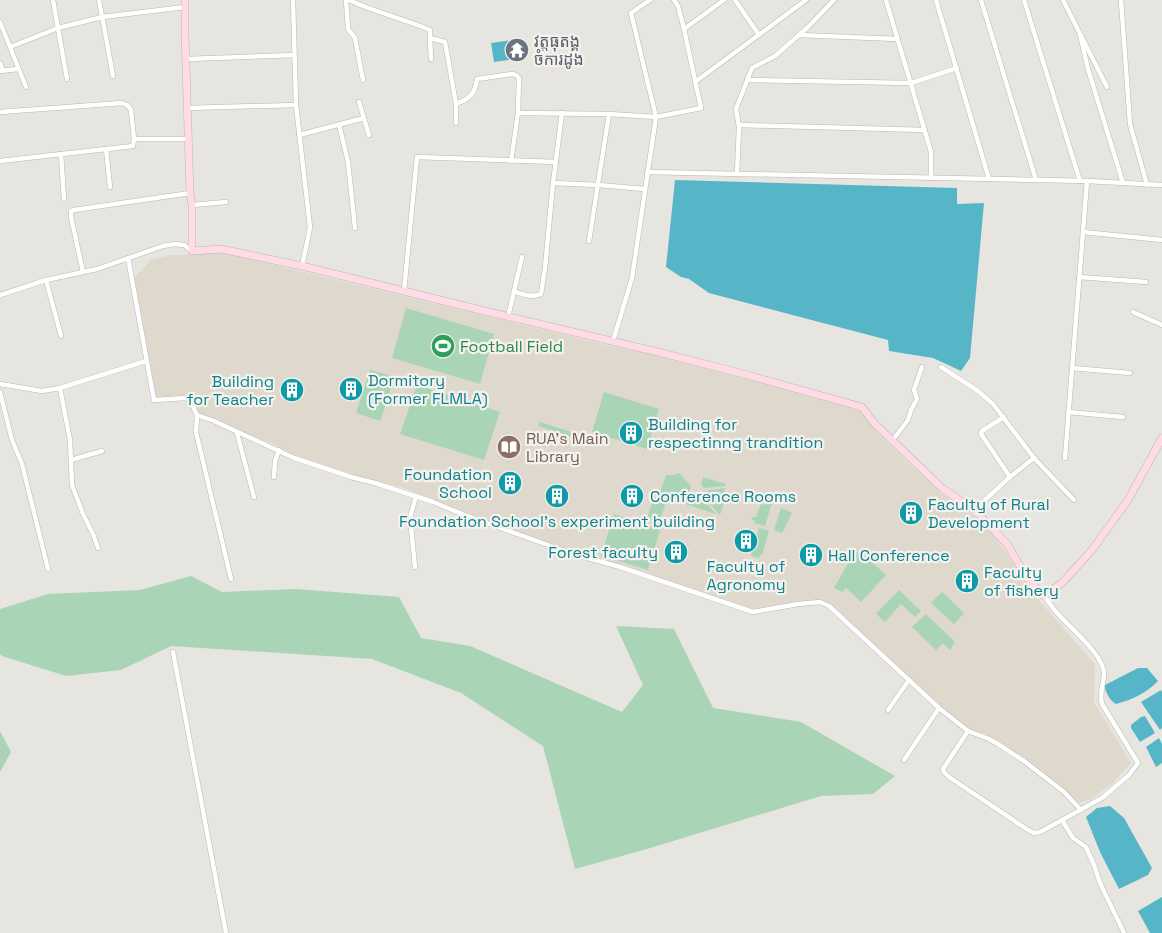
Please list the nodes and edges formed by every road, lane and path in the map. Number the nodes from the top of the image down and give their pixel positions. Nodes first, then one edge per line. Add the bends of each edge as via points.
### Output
1 (53, 0) edge
2 (98, 0) edge
3 (293, 0) edge
4 (347, 0) edge
5 (650, 0) edge
6 (674, 0) edge
7 (724, 0) edge
8 (735, 0) edge
9 (806, 0) edge
10 (834, 0) edge
11 (886, 0) edge
12 (936, 0) edge
13 (981, 0) edge
14 (1024, 0) edge
15 (1063, 0) edge
16 (1121, 0) edge
17 (185, 4) edge
18 (102, 17) junction
19 (0, 22) edge
20 (58, 28) junction
21 (684, 29) junction
22 (1080, 34) junction
23 (758, 35) junction
24 (799, 35) junction
25 (430, 38) junction
26 (898, 39) junction
27 (10, 46) junction
28 (294, 54) junction
29 (186, 59) junction
30 (431, 59) dead end
31 (0, 63) edge
32 (957, 68) junction
33 (18, 69) junction
34 (1, 71) edge
35 (112, 76) dead end
36 (67, 79) dead end
37 (363, 80) dead end
38 (748, 80) junction
39 (695, 82) junction
40 (911, 83) junction
41 (26, 87) dead end
42 (1107, 87) dead end
43 (359, 102) dead end
44 (456, 104) junction
45 (296, 105) junction
46 (187, 108) junction
47 (0, 112) edge
48 (518, 113) junction
49 (562, 113) junction
50 (608, 114) junction
51 (656, 117) junction
52 (364, 118) junction
53 (456, 123) dead end
54 (339, 124) junction
55 (739, 125) junction
56 (925, 130) junction
57 (299, 135) junction
58 (369, 135) dead end
59 (188, 139) junction
60 (134, 140) junction
61 (106, 149) junction
62 (61, 154) junction
63 (0, 161) edge
64 (511, 161) junction
65 (556, 162) junction
66 (647, 172) junction
67 (737, 174) junction
68 (931, 178) junction
69 (989, 179) junction
70 (1036, 180) junction
71 (1080, 181) junction
72 (1087, 181) junction
73 (1123, 183) junction
74 (553, 184) junction
75 (1147, 184) junction
76 (598, 185) junction
77 (1162, 186) edge
78 (110, 187) dead end
79 (645, 189) junction
80 (190, 193) junction
81 (64, 199) dead end
82 (226, 202) dead end
83 (192, 205) junction
84 (355, 228) dead end
85 (1083, 232) junction
86 (1162, 240) edge
87 (589, 241) dead end
88 (192, 251) junction
89 (522, 257) dead end
90 (128, 258) junction
91 (302, 266) junction
92 (84, 272) junction
93 (1080, 277) junction
94 (46, 280) junction
95 (1146, 282) dead end
96 (404, 291) junction
97 (514, 291) junction
98 (0, 295) edge
99 (1133, 312) dead end
100 (508, 317) junction
101 (1162, 325) edge
102 (61, 336) dead end
103 (613, 341) junction
104 (146, 361) junction
105 (922, 367) dead end
106 (942, 367) dead end
107 (1072, 368) junction
108 (1130, 373) dead end
109 (0, 384) edge
110 (60, 388) junction
111 (0, 392) edge
112 (1, 403) edge
113 (1068, 412) junction
114 (197, 415) junction
115 (1123, 417) dead end
116 (1004, 418) junction
117 (237, 432) junction
118 (1162, 438) edge
119 (892, 441) junction
120 (279, 450) junction
121 (102, 451) dead end
122 (1034, 458) junction
123 (1065, 458) dead end
124 (71, 460) junction
125 (274, 477) dead end
126 (1010, 477) junction
127 (416, 496) junction
128 (254, 497) dead end
129 (1074, 500) dead end
130 (974, 510) junction
131 (98, 548) dead end
132 (415, 567) dead end
133 (48, 569) dead end
134 (231, 579) dead end
135 (1044, 596) junction
136 (173, 652) dead end
137 (909, 680) junction
138 (939, 708) junction
139 (888, 710) dead end
140 (968, 731) junction
141 (904, 760) dead end
142 (1081, 810) junction
143 (1062, 820) junction
144 (226, 933) edge
145 (1124, 933) edge

1 - 20 street
2 - 18 street
3 - 28 street
4 - 25 street via 430,30
4 - 37 street via 348,29 355,38
5 - 51 street via 632,13
6 - 21 street
7 - 21 street
8 - 23 street
9 - 23 street
10 - 24 street
11 - 26 street
12 - 32 street
13 - 70 street
14 - 71 street
15 - 22 street
16 - 75 street via 1130,124
17 - 18 street
17 - 29 street
18 - 20 street
18 - 35 street
19 - 27 street
20 - 27 street
20 - 36 street
21 - 39 street
22 - 42 street
22 - 73 street
23 - 39 street
24 - 26 street
24 - 38 street via 774,56 752,68
25 - 30 street
25 - 44 street via 445,42
26 - 40 street
27 - 33 street
28 - 29 street
28 - 45 street
29 - 46 street
31 - 34 street
32 - 40 street
32 - 69 street
33 - 34 street
33 - 41 street
38 - 40 street
38 - 55 street via 736,109
39 - 51 street via 701,108
40 - 56 street
43 - 52 street
44 - 48 street via 471,95 478,79 512,74 519,78
44 - 53 street
45 - 46 street
45 - 57 street
46 - 59 street
47 - 60 street via 122,103 131,110
48 - 49 street
48 - 64 street
49 - 50 street
49 - 65 street
50 - 51 street
50 - 76 street
51 - 66 street
52 - 54 street
52 - 58 street
54 - 57 street
54 - 84 street via 348,162
55 - 56 street
55 - 67 street
56 - 68 street via 931,152
57 - 91 street via 310,227
59 - 60 street
59 - 80 street
60 - 61 street via 133,146
61 - 62 street
61 - 78 street
62 - 63 street
62 - 81 street
64 - 65 street
64 - 96 street via 417,157
65 - 74 street
66 - 67 street
66 - 79 street
67 - 68 street
68 - 69 street
69 - 70 street
70 - 71 street
71 - 72 street
72 - 73 street
72 - 85 street
73 - 75 street
74 - 76 street
74 - 97 street via 540,294 529,296
75 - 77 street
76 - 79 street
76 - 87 street
79 - 103 street via 632,278
80 - 83 street
80 - 92 street via 71,211
82 - 83 street
83 - 88 street
85 - 86 street
85 - 93 street
88 - 90 street via 184,245 175,244
88 - 91 street via 221,249
89 - 97 street
90 - 92 street
90 - 104 street
91 - 96 street
92 - 94 street
93 - 95 street
93 - 107 street
94 - 98 street
94 - 102 street
96 - 100 street
97 - 100 street
99 - 101 street
100 - 103 street
103 - 119 street via 862,407
104 - 110 street
104 - 114 street via 154,400 186,398
105 - 119 street via 914,390 918,399 908,420
106 - 116 street via 978,391
107 - 108 street
107 - 113 street
109 - 110 street via 42,391
110 - 124 street
111 - 112 street
112 - 133 street via 22,464
113 - 115 street
113 - 123 street
114 - 117 street
114 - 134 street via 196,432
116 - 122 street
116 - 126 street via 981,434
117 - 120 street
117 - 128 street
118 - 135 street via 1128,500 1092,550 1063,582
119 - 130 street via 942,488
120 - 125 street
120 - 127 street via 294,458
121 - 124 street
122 - 126 street
122 - 129 street
124 - 131 street via 72,485
126 - 130 street
127 - 132 street via 411,514
127 - 137 street via 570,553 753,612 820,602 829,606
130 - 135 street via 1007,544 1027,578
135 - 142 street via 1100,660 1104,672 1102,704 1138,763 1130,775
136 - 144 street
137 - 138 street
137 - 139 street
138 - 140 street
138 - 141 street
140 - 142 street via 989,739 1018,757 1064,792
140 - 143 street via 943,769 949,777 1031,832 1040,832
142 - 143 street
143 - 145 street via 1073,838 1086,847

